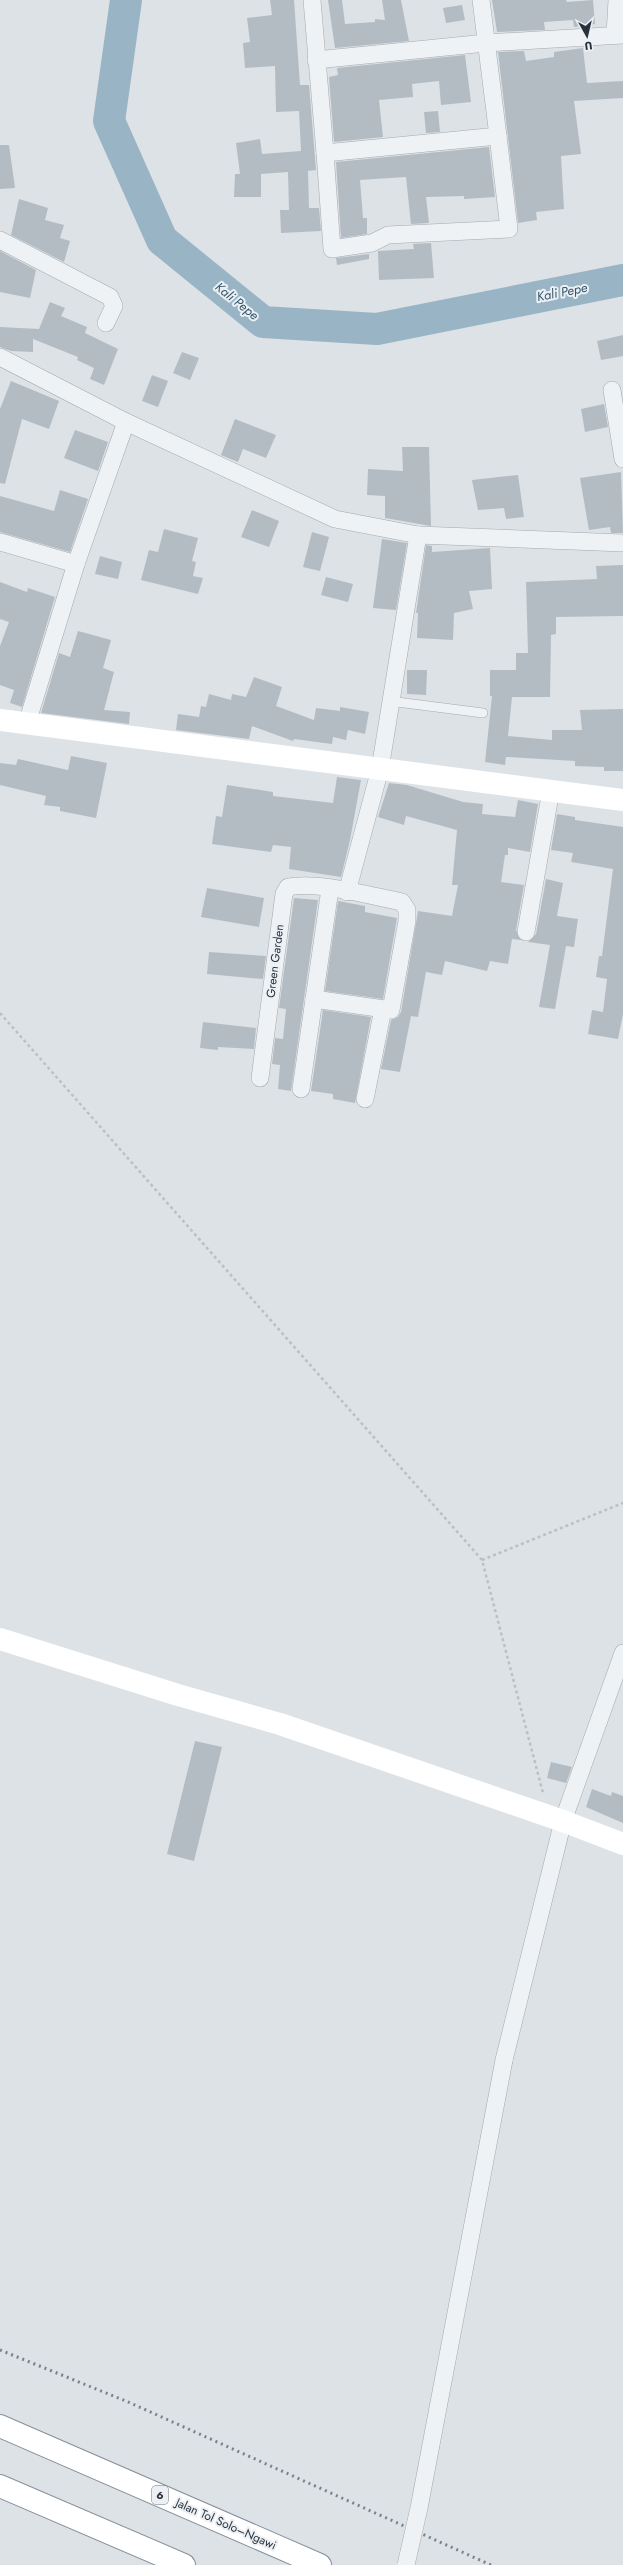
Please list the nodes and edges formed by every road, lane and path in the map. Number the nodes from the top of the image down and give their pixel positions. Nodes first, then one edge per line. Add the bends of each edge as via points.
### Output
1 (312, 0) edge
2 (481, 0) edge
3 (618, 0) edge
4 (619, 35) edge
5 (486, 43) junction
6 (316, 60) junction
7 (498, 136) junction
8 (325, 153) junction
9 (0, 240) edge
10 (106, 323) dead end
11 (0, 358) edge
12 (612, 390) dead end
13 (126, 422) junction
14 (623, 459) edge
15 (418, 534) junction
16 (0, 542) edge
17 (623, 543) edge
18 (76, 564) junction
19 (389, 701) junction
20 (483, 713) dead end
21 (0, 720) edge
22 (27, 723) junction
23 (380, 769) junction
24 (550, 790) junction
25 (623, 800) edge
26 (330, 889) junction
27 (347, 892) junction
28 (526, 932) dead end
29 (314, 998) junction
30 (383, 1009) junction
31 (0, 1013) edge
32 (260, 1078) dead end
33 (301, 1089) dead end
34 (365, 1099) dead end
35 (623, 1503) edge
36 (482, 1560) junction
37 (0, 1639) edge
38 (621, 1662) edge
39 (556, 1819) junction
40 (623, 1844) edge
41 (0, 2426) edge
42 (0, 2486) edge
43 (184, 2565) edge
44 (320, 2565) edge
45 (406, 2565) edge

1 - 6 street
2 - 5 street
3 - 4 street
4 - 5 street
5 - 6 street
5 - 7 street
6 - 8 street
7 - 8 street
7 - 8 street via 509,229 388,235 372,243 332,249
9 - 10 street via 110,297 114,306
11 - 13 street
12 - 14 street
13 - 15 street via 335,519 365,527
13 - 18 street
15 - 17 street
15 - 19 street
16 - 18 street
18 - 22 street
19 - 20 lane
19 - 23 street
21 - 22 main road
22 - 23 main road
23 - 24 main road
23 - 27 street
24 - 25 main road
24 - 28 street
26 - 27 street, Green Garden
26 - 29 street
26 - 32 street, Green Garden via 297,885 288,887 284,894
27 - 30 street, Green Garden via 402,902 407,910 393,1008
29 - 30 street
29 - 33 street
30 - 34 street
31 - 36 path
35 - 36 path
36 - 39 path
37 - 39 main road via 280,1724
38 - 39 street
39 - 40 main road
39 - 45 street, bridge via 504,2060
41 - 44 main road, Jalan Tol Solo–Ngawi / 6
42 - 43 main road

